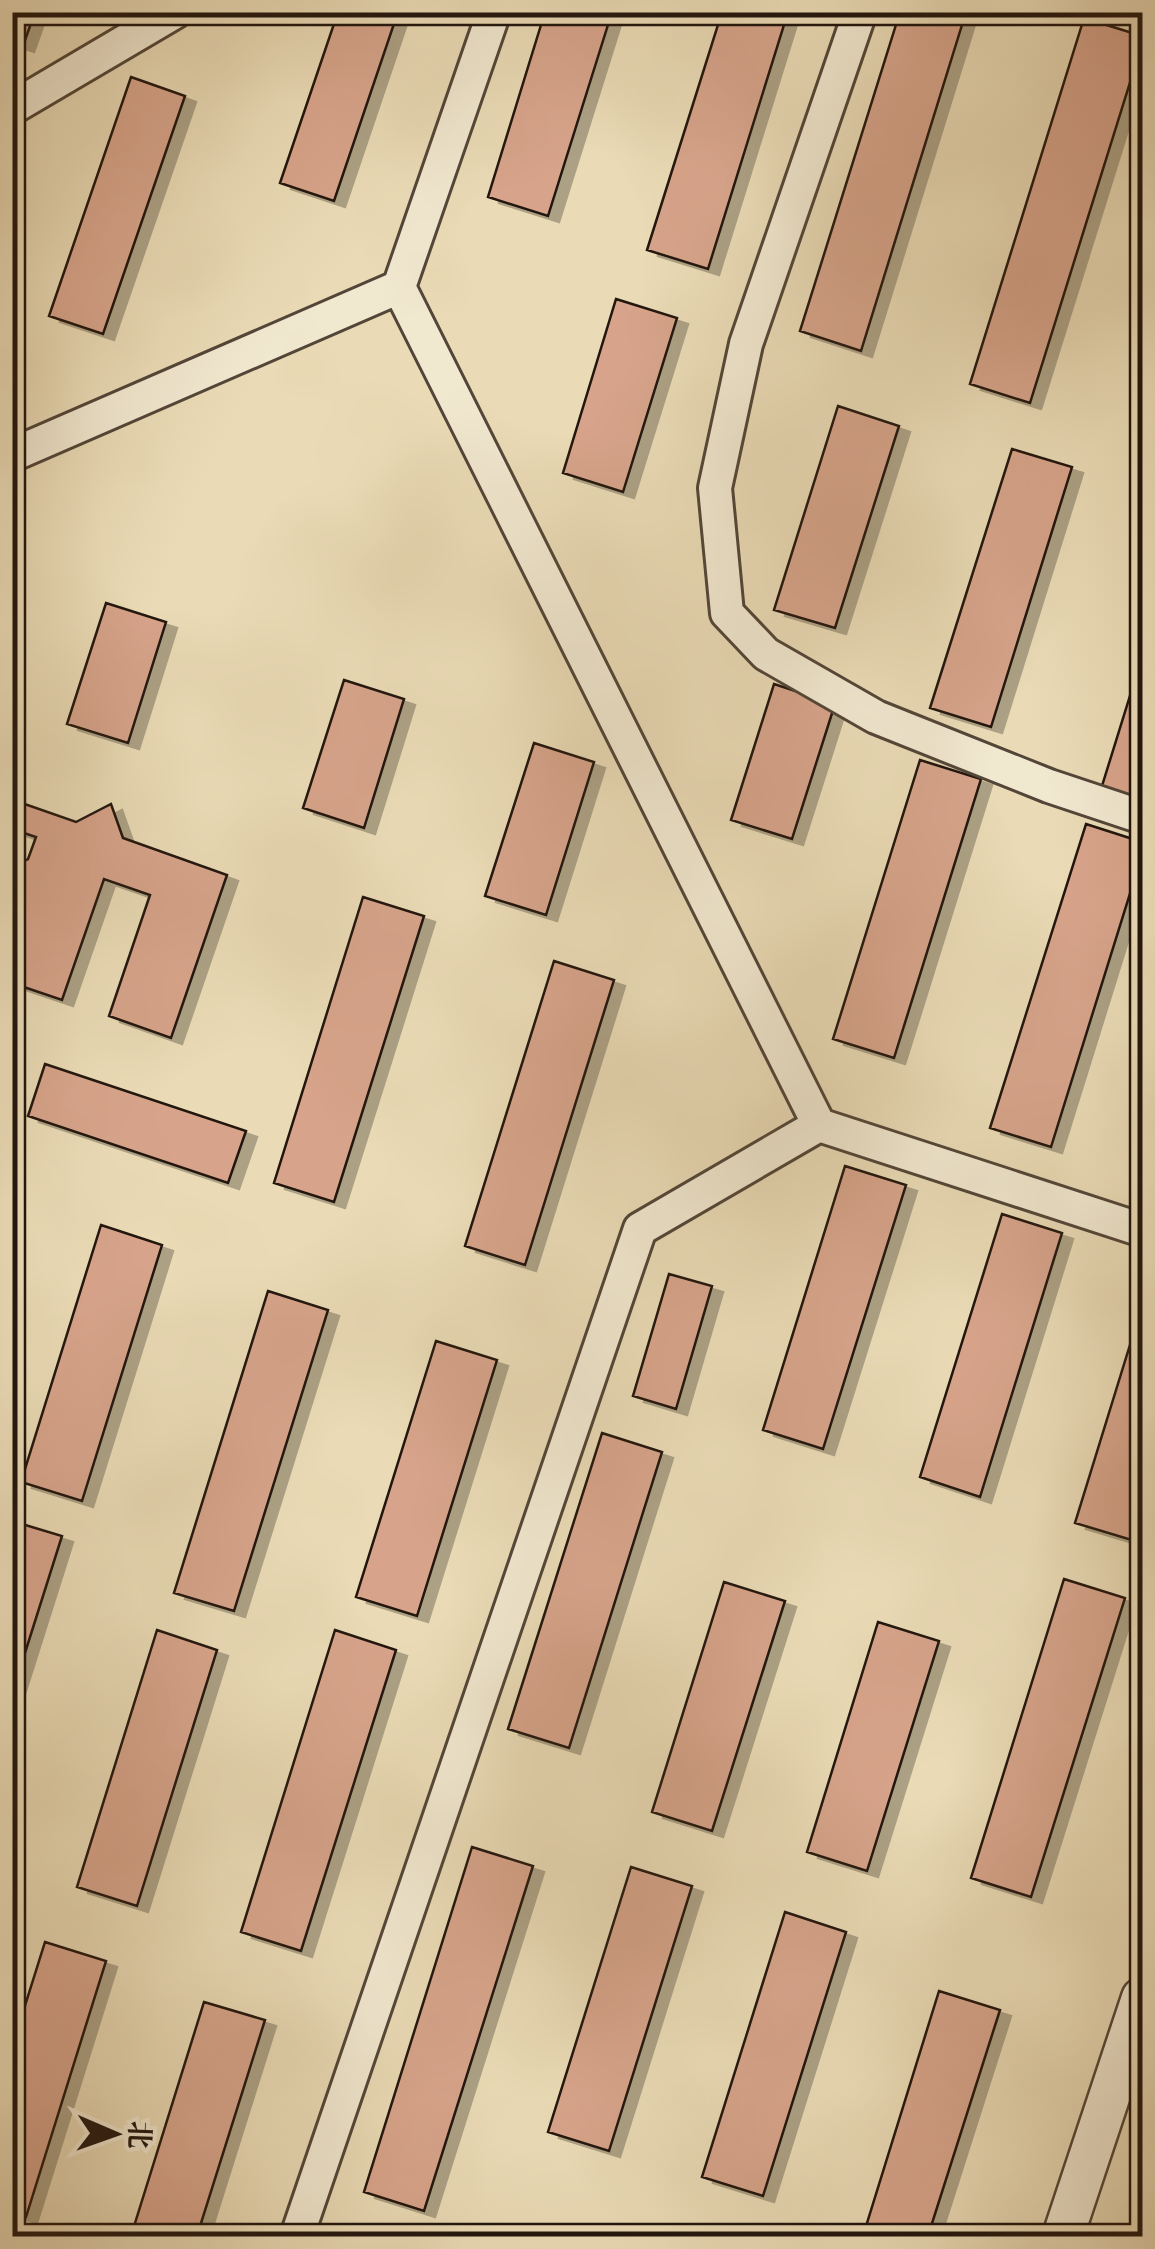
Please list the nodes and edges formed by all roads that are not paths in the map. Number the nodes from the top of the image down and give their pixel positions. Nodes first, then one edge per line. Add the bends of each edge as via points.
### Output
1 (175, 12) edge
2 (494, 12) edge
3 (860, 12) edge
4 (12, 108) edge
5 (399, 288) junction
6 (12, 454) edge
7 (1142, 817) edge
8 (819, 1124) junction
9 (1142, 1230) edge
10 (1142, 1998) edge
11 (298, 2236) edge
12 (1063, 2236) edge

1 - 4 street
2 - 5 street
3 - 7 street via 746,344 715,488 726,612 766,654 876,718
5 - 6 street
5 - 8 street
8 - 9 street
8 - 11 street via 640,1229
10 - 12 street

